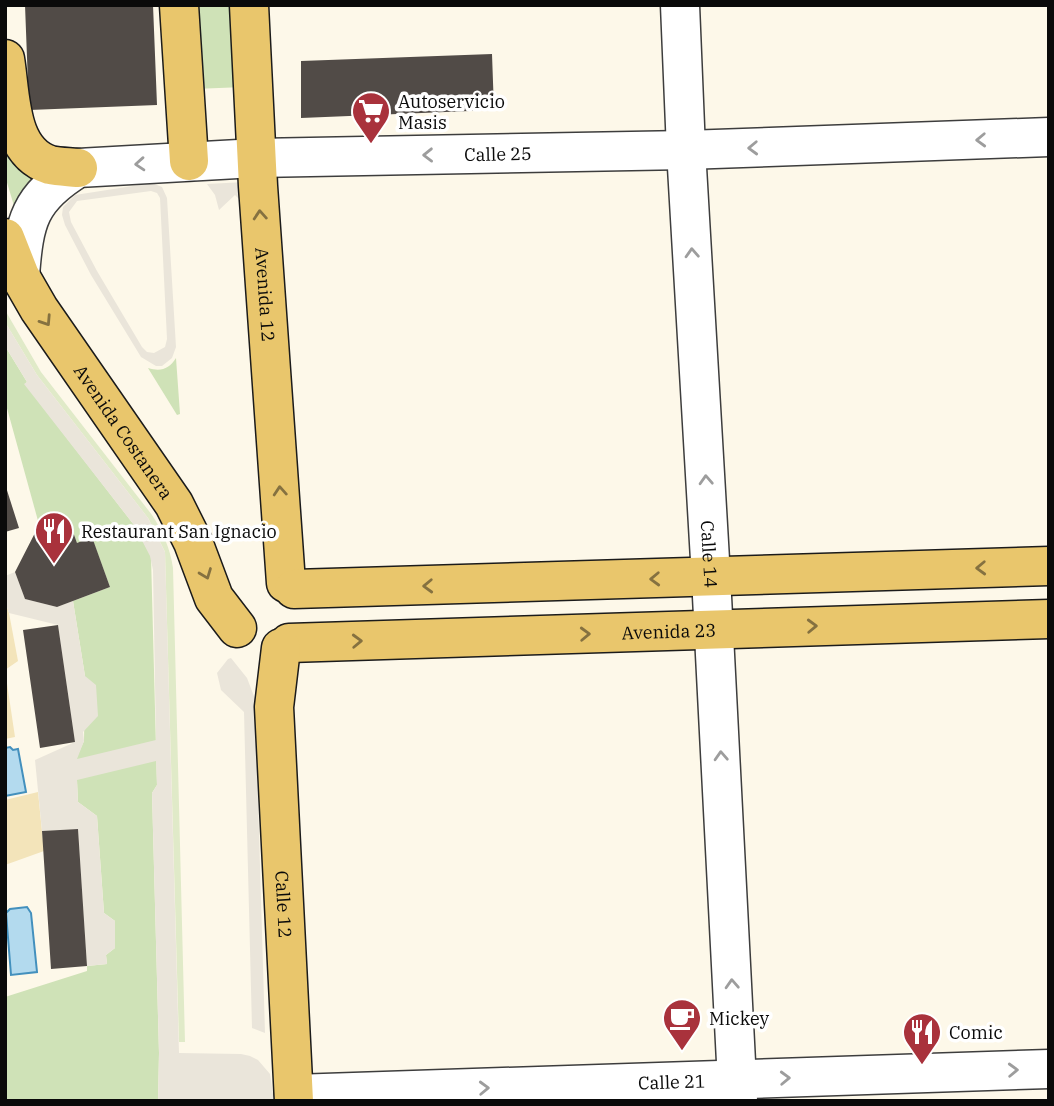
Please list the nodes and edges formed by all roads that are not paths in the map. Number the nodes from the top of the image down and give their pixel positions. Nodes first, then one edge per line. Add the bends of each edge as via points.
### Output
1 (179, 5) edge
2 (249, 5) edge
3 (680, 5) edge
4 (5, 59) edge
5 (1049, 137) edge
6 (686, 150) junction
7 (257, 158) junction
8 (188, 161) junction
9 (78, 168) junction
10 (5, 237) edge
11 (20, 276) junction
12 (1049, 566) edge
13 (711, 577) junction
14 (270, 586) junction
15 (1049, 619) edge
16 (714, 629) junction
17 (263, 640) junction
18 (1049, 1069) edge
19 (738, 1090) edge
20 (294, 1097) edge

1 - 8 main road
2 - 7 main road, Avenida 12
3 - 6 street, Calle 14
4 - 9 main road via 16,127 27,150 51,165
5 -> 6 street, Calle 25
6 -> 7 street, Calle 25
13 -> 6 street, Calle 14
7 - 8 street, Calle 25
14 -> 7 main road, Avenida 12
8 -> 9 street, Calle 25
9 - 11 street via 58,180 33,210
10 - 11 main road, Avenida Costanera
11 -> 17 main road, Avenida Costanera via 64,348 167,493 215,598
12 -> 13 main road
13 -> 14 main road
13 - 16 street, Calle 14
14 - 17 main road, Calle 12 via 236,607 235,618
14 - 17 main road via 304,607 305,617 298,635
16 -> 15 main road, Avenida 23
17 -> 16 main road, Avenida 23
19 -> 16 street, Calle 14
17 - 20 main road, Calle 12 via 274,707
19 -> 18 street, Calle 21
20 -> 19 street, Calle 21

